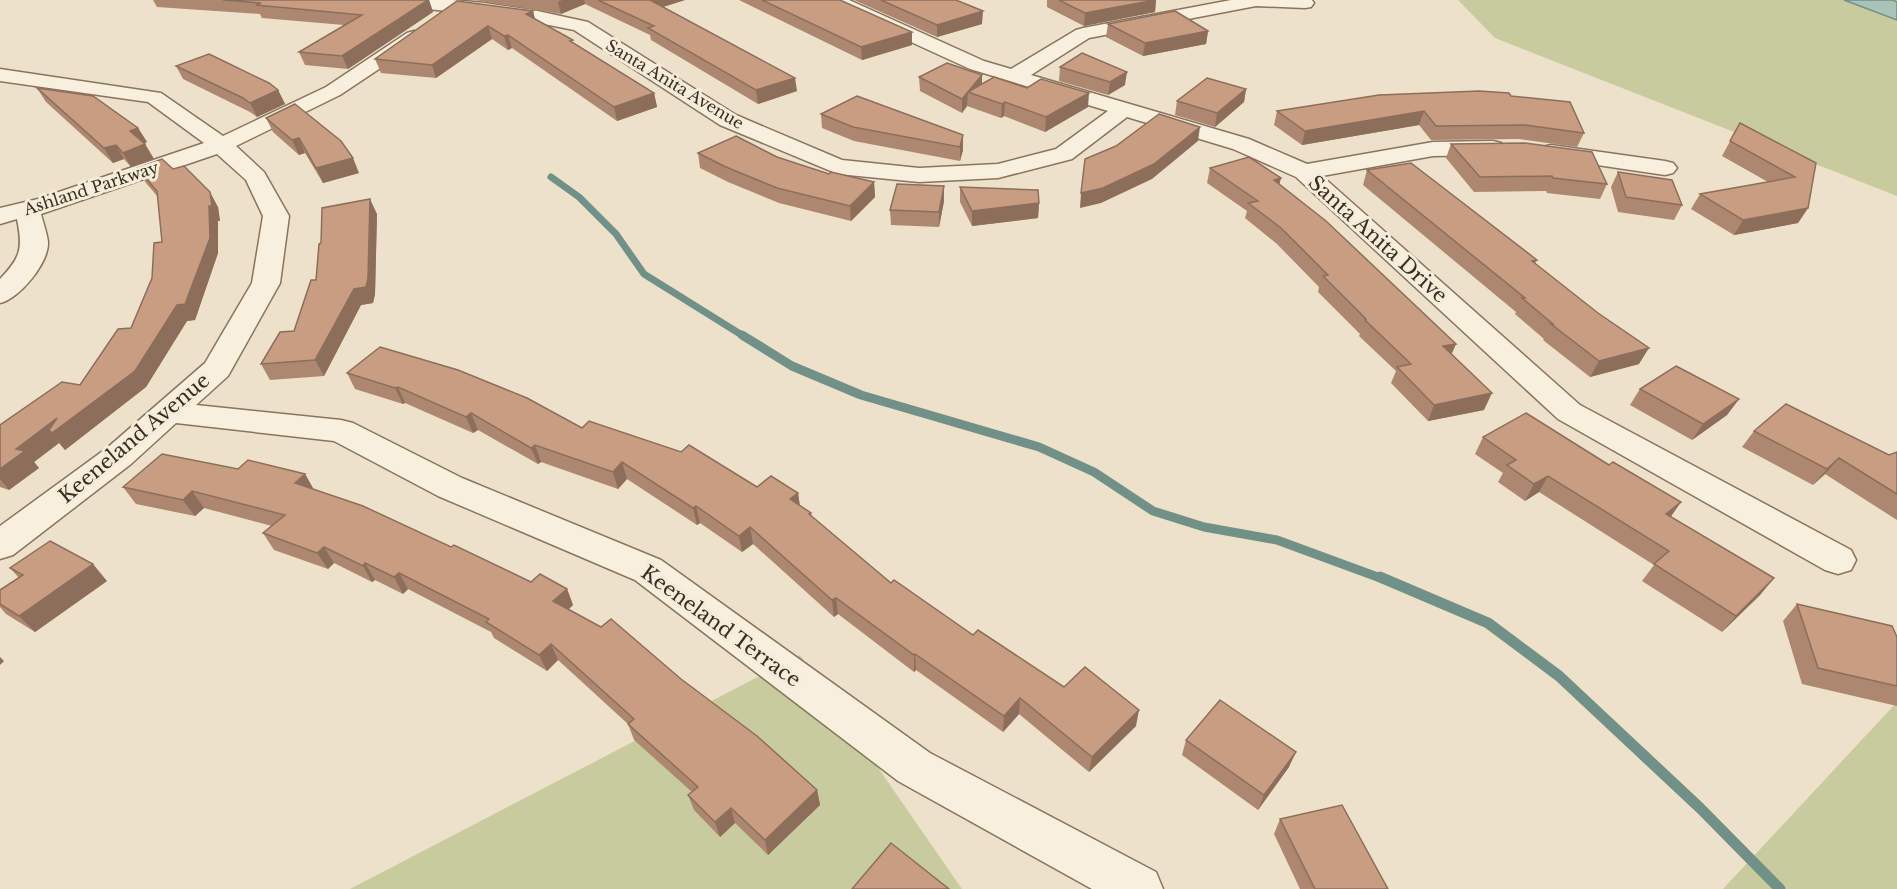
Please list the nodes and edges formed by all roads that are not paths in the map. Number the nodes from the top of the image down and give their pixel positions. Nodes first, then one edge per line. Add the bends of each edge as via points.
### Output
1 (386, 0) edge
2 (834, 0) edge
3 (460, 3) edge
4 (1305, 3) dead end
5 (0, 75) edge
6 (1014, 76) junction
7 (1124, 109) junction
8 (221, 145) junction
9 (1665, 168) dead end
10 (1304, 172) junction
11 (27, 210) junction
12 (0, 216) edge
13 (0, 295) edge
14 (168, 412) junction
15 (0, 545) edge
16 (1838, 560) dead end
17 (1139, 889) edge

1 - 3 street, Santa Anita Avenue
2 - 6 street, Santa Anita Drive via 976,65
3 - 7 street, Santa Anita Avenue via 581,26 728,120 838,167 918,175 998,171 1064,154
3 - 8 street, Ashland Parkway via 398,50 333,91
4 - 6 street via 1256,1 1083,34
5 - 8 street, Keeneland Avenue via 153,97
6 - 7 street, Santa Anita Drive
7 - 10 street, Santa Anita Drive via 1241,144
8 - 11 street, Ashland Parkway
8 - 14 street, Keeneland Avenue via 256,177 276,216 266,283 217,369
9 - 10 street via 1524,149 1433,149
10 - 16 street, Santa Anita Drive via 1569,412
11 - 12 street, Ashland Parkway
11 - 13 street via 35,243 28,265
14 - 15 street, Keeneland Avenue via 119,456
14 - 17 street, Keeneland Terrace via 341,431 450,487 648,570 914,767

